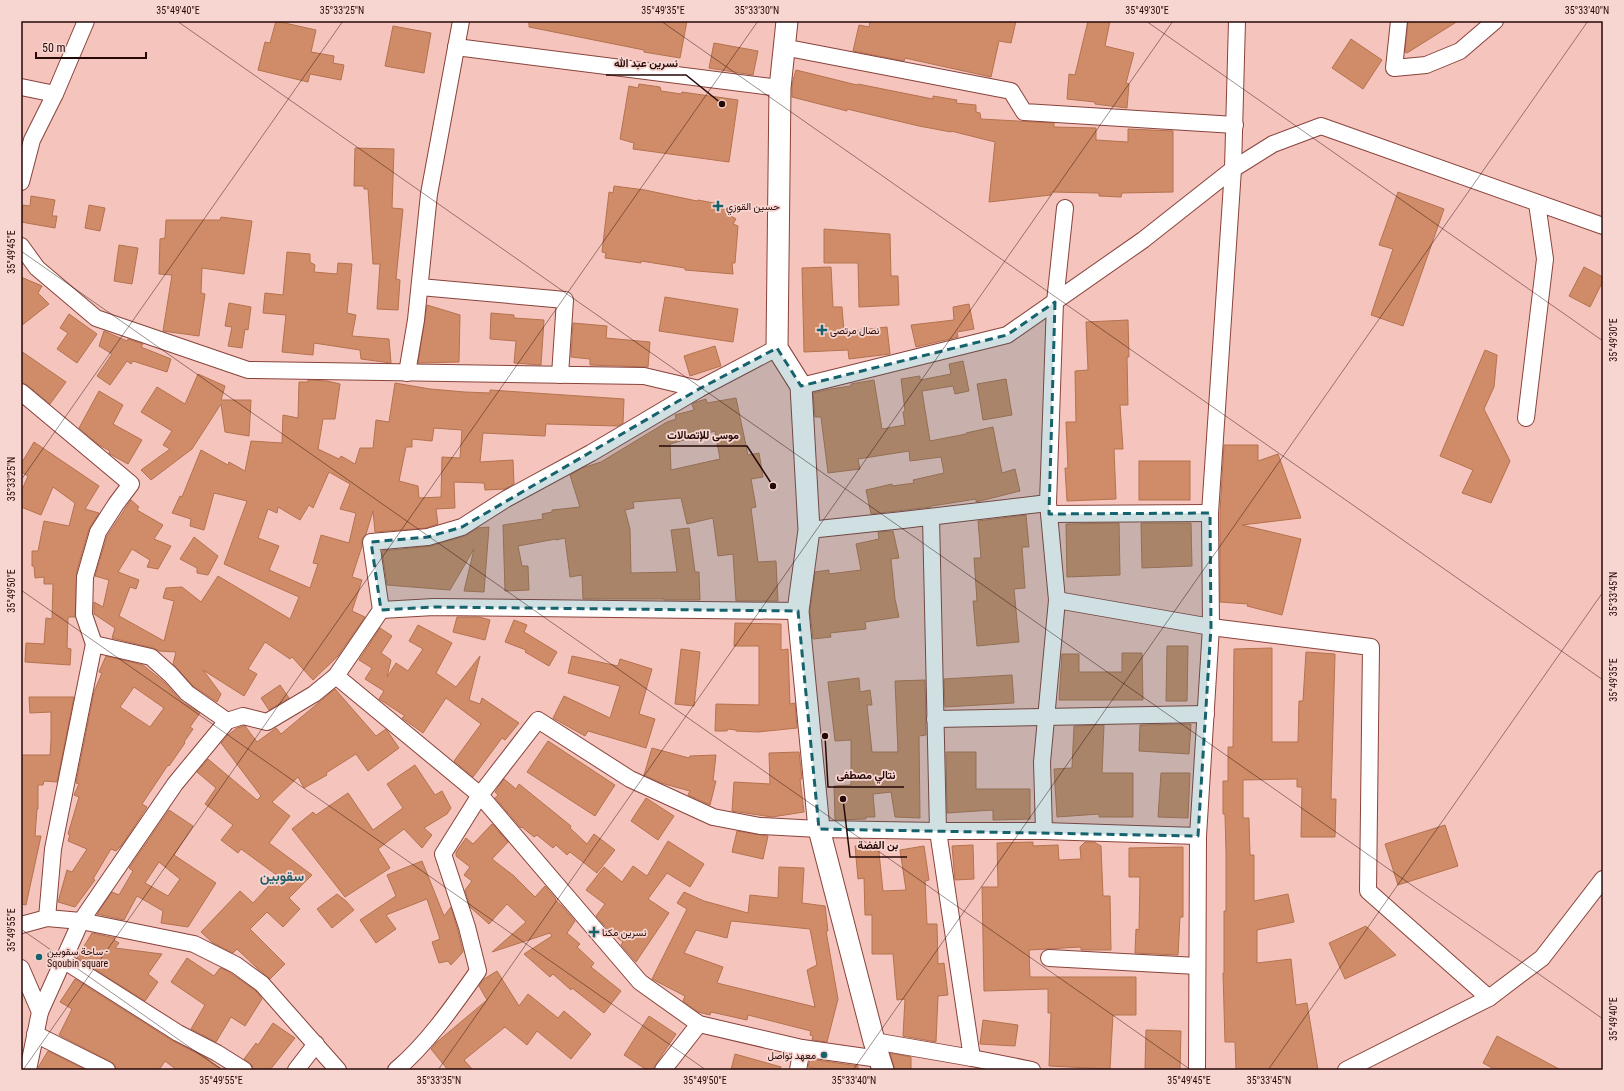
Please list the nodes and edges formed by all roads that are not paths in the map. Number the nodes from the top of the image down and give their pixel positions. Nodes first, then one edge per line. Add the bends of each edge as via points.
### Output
1 (86, 21) edge
2 (461, 21) edge
3 (787, 21) edge
4 (1237, 21) edge
5 (1399, 21) edge
6 (1495, 21) edge
7 (456, 47) junction
8 (783, 47) junction
9 (21, 87) edge
10 (780, 88) junction
11 (55, 94) junction
12 (1235, 125) junction
13 (1234, 169) junction
14 (21, 182) edge
15 (1538, 203) junction
16 (1064, 208) dead end
17 (1603, 226) edge
18 (21, 246) edge
19 (420, 287) junction
20 (1055, 302) junction
21 (777, 348) junction
22 (407, 373) junction
23 (560, 375) junction
24 (801, 386) junction
25 (699, 389) junction
26 (21, 392) edge
27 (1526, 418) dead end
28 (1048, 508) junction
29 (1210, 513) junction
30 (931, 517) junction
31 (809, 530) junction
32 (1057, 600) junction
33 (381, 610) junction
34 (798, 611) junction
35 (1211, 627) junction
36 (94, 644) junction
37 (336, 676) junction
38 (1206, 714) junction
39 (1046, 717) junction
40 (935, 719) junction
41 (227, 721) junction
42 (480, 795) junction
43 (819, 829) junction
44 (938, 831) junction
45 (1044, 831) junction
46 (1198, 836) junction
47 (1603, 879) edge
48 (46, 918) junction
49 (81, 921) junction
50 (21, 925) edge
51 (1049, 958) dead end
52 (63, 960) junction
53 (1197, 966) junction
54 (21, 968) edge
55 (1489, 998) junction
56 (40, 1012) junction
57 (699, 1024) junction
58 (35, 1034) junction
59 (316, 1044) junction
60 (802, 1048) junction
61 (879, 1057) edge
62 (972, 1058) junction
63 (26, 1065) edge
64 (107, 1070) edge
65 (244, 1070) edge
66 (296, 1070) edge
67 (338, 1070) edge
68 (396, 1070) edge
69 (663, 1070) edge
70 (798, 1070) edge
71 (1032, 1070) edge
72 (1197, 1070) edge
73 (1346, 1070) edge

1 - 11 street
2 - 7 street
3 - 8 street
4 - 12 street
5 - 6 street via 1394,68 1426,65 1460,51
7 - 10 street
7 - 19 street via 429,194
8 - 10 street
8 - 12 street via 1011,91 1024,112
9 - 11 street
10 - 21 street
11 - 14 street via 32,140
12 - 13 street
13 - 15 street via 1273,144 1321,126
13 - 20 street via 1143,240
13 - 29 street
15 - 17 street
15 - 27 street via 1545,259
16 - 20 street
18 - 22 street via 37,268 96,318 248,370
19 - 22 street
19 - 23 street via 565,300
20 - 24 street via 1007,335
20 - 28 street
21 - 24 street
21 - 25 street
22 - 23 street
23 - 25 street via 644,376
24 - 31 street
25 - 33 street via 591,453 506,499 462,527 428,537 371,542
26 - 36 street via 131,484 98,532 85,576 84,615
28 - 29 street
28 - 30 street
28 - 32 street
29 - 35 street
30 - 31 street
30 - 40 street
31 - 34 street
32 - 35 street
32 - 39 street
33 - 34 street via 434,607
33 - 37 street
34 - 43 street
35 - 38 street
35 - 55 street via 1371,647 1368,891
36 - 41 street via 151,657 187,693
36 - 48 street via 53,849
37 - 41 street via 314,694 267,722 243,716
37 - 42 street
38 - 39 street
38 - 46 street
39 - 40 street
39 - 45 street via 1042,762
40 - 44 street
41 - 49 street via 175,784
42 - 43 street via 538,720 630,779 713,817 760,826
42 - 57 street via 640,982
42 - 68 street via 443,854 467,927 478,971 446,1015
43 - 44 street
43 - 61 street
44 - 45 street
44 - 62 street
45 - 46 street
46 - 53 street
47 - 55 street via 1542,958
48 - 49 street
48 - 50 street
49 - 52 street
49 - 59 street via 194,944 236,965 262,984
51 - 53 street
52 - 56 street
52 - 65 street via 178,1033
53 - 72 street
54 - 56 street
55 - 73 street
56 - 58 street
57 - 60 street
57 - 69 street
58 - 63 street
58 - 64 street
59 - 66 street
59 - 67 street
60 - 61 street
60 - 70 street
61 - 62 street
62 - 71 street

